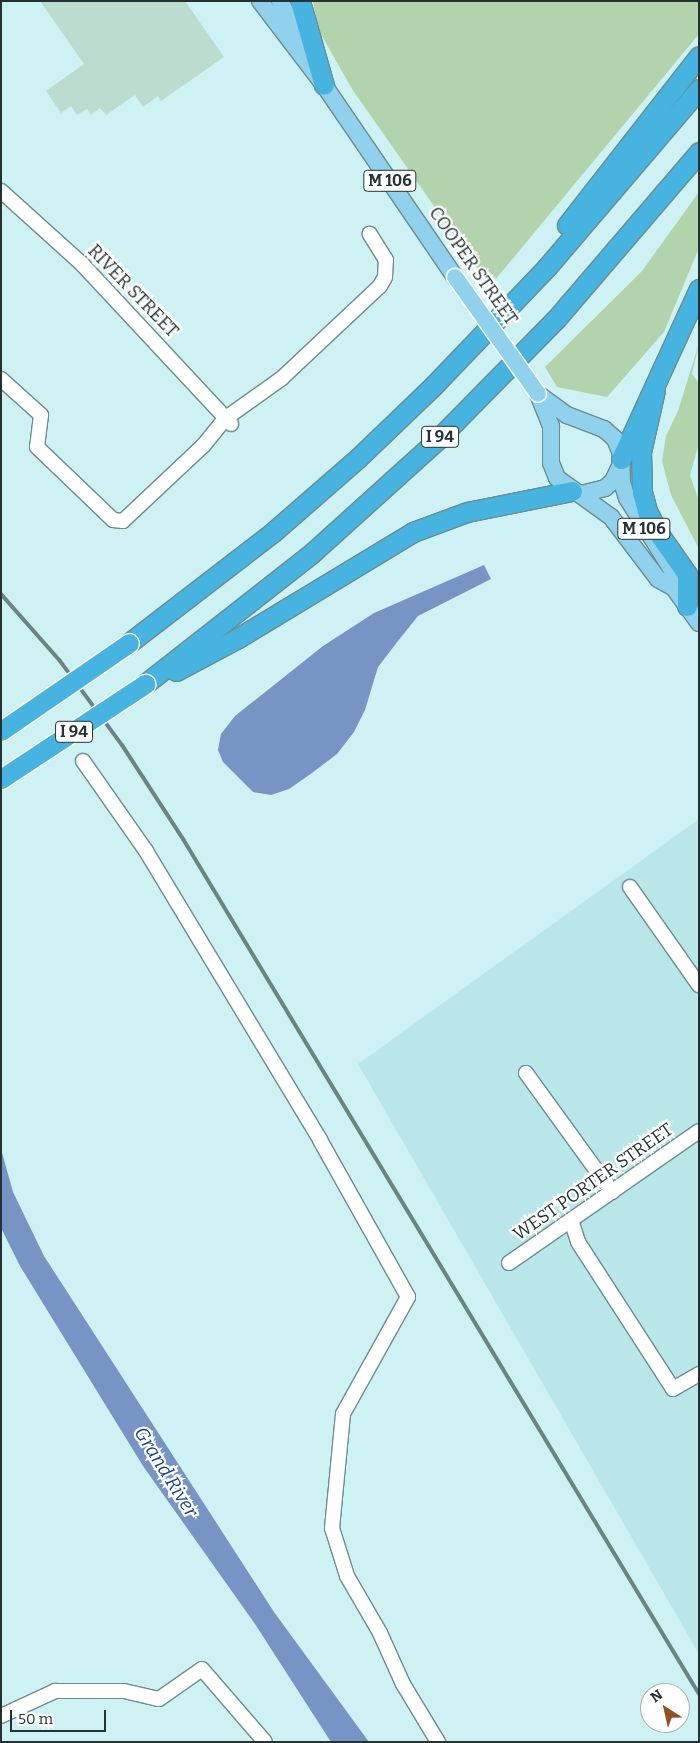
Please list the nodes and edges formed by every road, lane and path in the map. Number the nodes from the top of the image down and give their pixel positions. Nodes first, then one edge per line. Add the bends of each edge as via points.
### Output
1 (260, 1) edge
2 (280, 1) edge
3 (300, 1) edge
4 (699, 56) edge
5 (324, 85) junction
6 (699, 89) edge
7 (699, 152) edge
8 (1, 191) edge
9 (370, 234) dead end
10 (699, 288) edge
11 (476, 343) junction
12 (1, 379) edge
13 (654, 390) junction
14 (538, 394) junction
15 (229, 421) junction
16 (588, 424) junction
17 (553, 448) junction
18 (621, 463) junction
19 (576, 492) junction
20 (674, 588) junction
21 (695, 614) edge
22 (145, 684) junction
23 (1, 731) edge
24 (83, 762) dead end
25 (1, 779) edge
26 (630, 887) dead end
27 (699, 985) edge
28 (526, 1073) dead end
29 (699, 1131) edge
30 (612, 1192) junction
31 (571, 1220) junction
32 (508, 1263) dead end
33 (699, 1374) edge
34 (1, 1716) edge
35 (265, 1742) edge
36 (438, 1742) edge

1 - 5 main road, COOPER STREET / M 106
2 - 5 main road, COOPER STREET / M 106
3 - 5 highway
4 - 11 highway
5 - 14 main road, COOPER STREET / M 106, bridge
6 - 11 highway, I 94 via 547,267
7 - 22 highway, I 94 via 556,319 437,440 312,553
8 - 15 street, RIVER STREET via 81,263
9 - 15 street via 386,260 380,286 282,378
10 - 13 highway
11 - 23 highway, I 94, bridge via 352,464 272,533 129,643
12 - 15 street via 41,415 37,447 116,522 126,520
13 - 18 highway
13 - 21 highway via 641,452 642,492 660,534 687,574
14 - 16 main road, COOPER STREET / M 106 via 567,415
14 - 17 main road, COOPER STREET / M 106 via 552,426
16 - 17 main road via 566,430
16 - 18 main road, COOPER STREET / M 106 via 612,435
17 - 19 main road, COOPER STREET / M 106 via 554,473
18 - 19 main road via 613,481 605,488
18 - 20 main road, COOPER STREET / M 106 via 630,506 672,570
19 - 20 main road, COOPER STREET / M 106 via 611,517 658,579
19 - 22 highway via 467,512 413,532 223,647
20 - 21 main road, COOPER STREET / M 106
22 - 25 highway, I 94, bridge
24 - 36 street via 146,851 320,1140 408,1296 343,1414 332,1528 347,1576 380,1632 403,1684
26 - 27 street
28 - 30 street
29 - 30 street, WEST PORTER STREET
30 - 31 street, WEST PORTER STREET
31 - 32 street, WEST PORTER STREET
31 - 33 street via 578,1242 673,1389
34 - 35 street via 55,1692 124,1691 159,1699 202,1669

